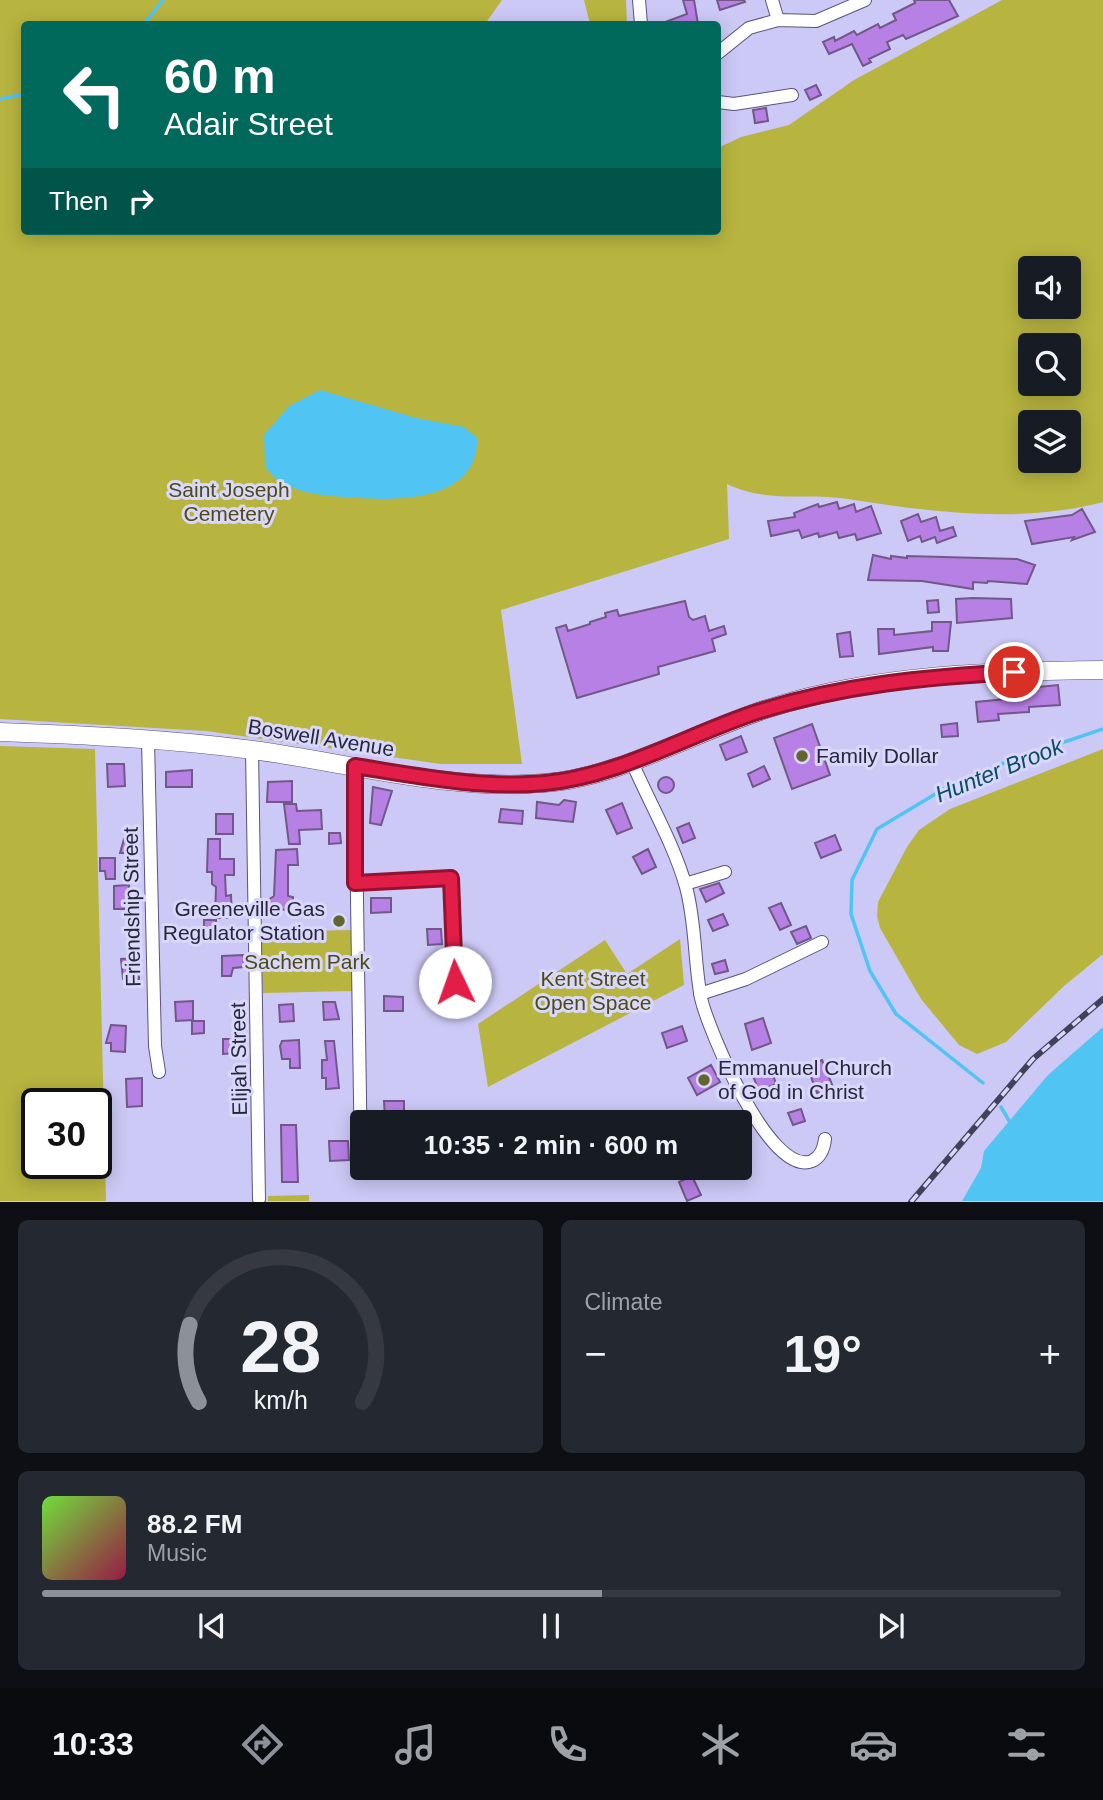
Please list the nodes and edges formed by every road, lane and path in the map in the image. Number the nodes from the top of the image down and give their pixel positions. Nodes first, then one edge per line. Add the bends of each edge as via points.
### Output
1 (639, 0) edge
2 (772, 0) edge
3 (865, 0) edge
4 (778, 20) junction
5 (641, 21) edge
6 (721, 51) edge
7 (792, 95) dead end
8 (721, 102) edge
9 (1103, 670) edge
10 (0, 732) edge
11 (148, 740) junction
12 (252, 750) junction
13 (631, 760) junction
14 (355, 766) junction
15 (725, 872) dead end
16 (355, 883) junction
17 (685, 884) junction
18 (822, 942) dead end
19 (455, 982) dead end
20 (700, 994) junction
21 (159, 1072) dead end
22 (361, 1110) edge
23 (825, 1139) dead end
24 (259, 1199) dead end

1 - 5 street
2 - 4 street
3 - 4 street via 816,21
4 - 6 street via 749,28
7 - 8 street
9 - 13 main road, Boswell Avenue via 925,678 839,690 753,713
10 - 11 main road, Boswell Avenue
11 - 12 main road, Boswell Avenue
11 - 21 street, Friendship Street
12 - 14 main road, Boswell Avenue
12 - 24 street, Elijah Street
13 - 14 main road, Boswell Avenue via 584,778 545,783 436,779
13 - 17 street
14 - 16 street
15 - 17 street
16 - 19 street via 451,878
16 - 22 street
17 - 20 street
18 - 20 street via 758,974
20 - 23 street via 755,1120 769,1138 791,1157 809,1162 824,1149

